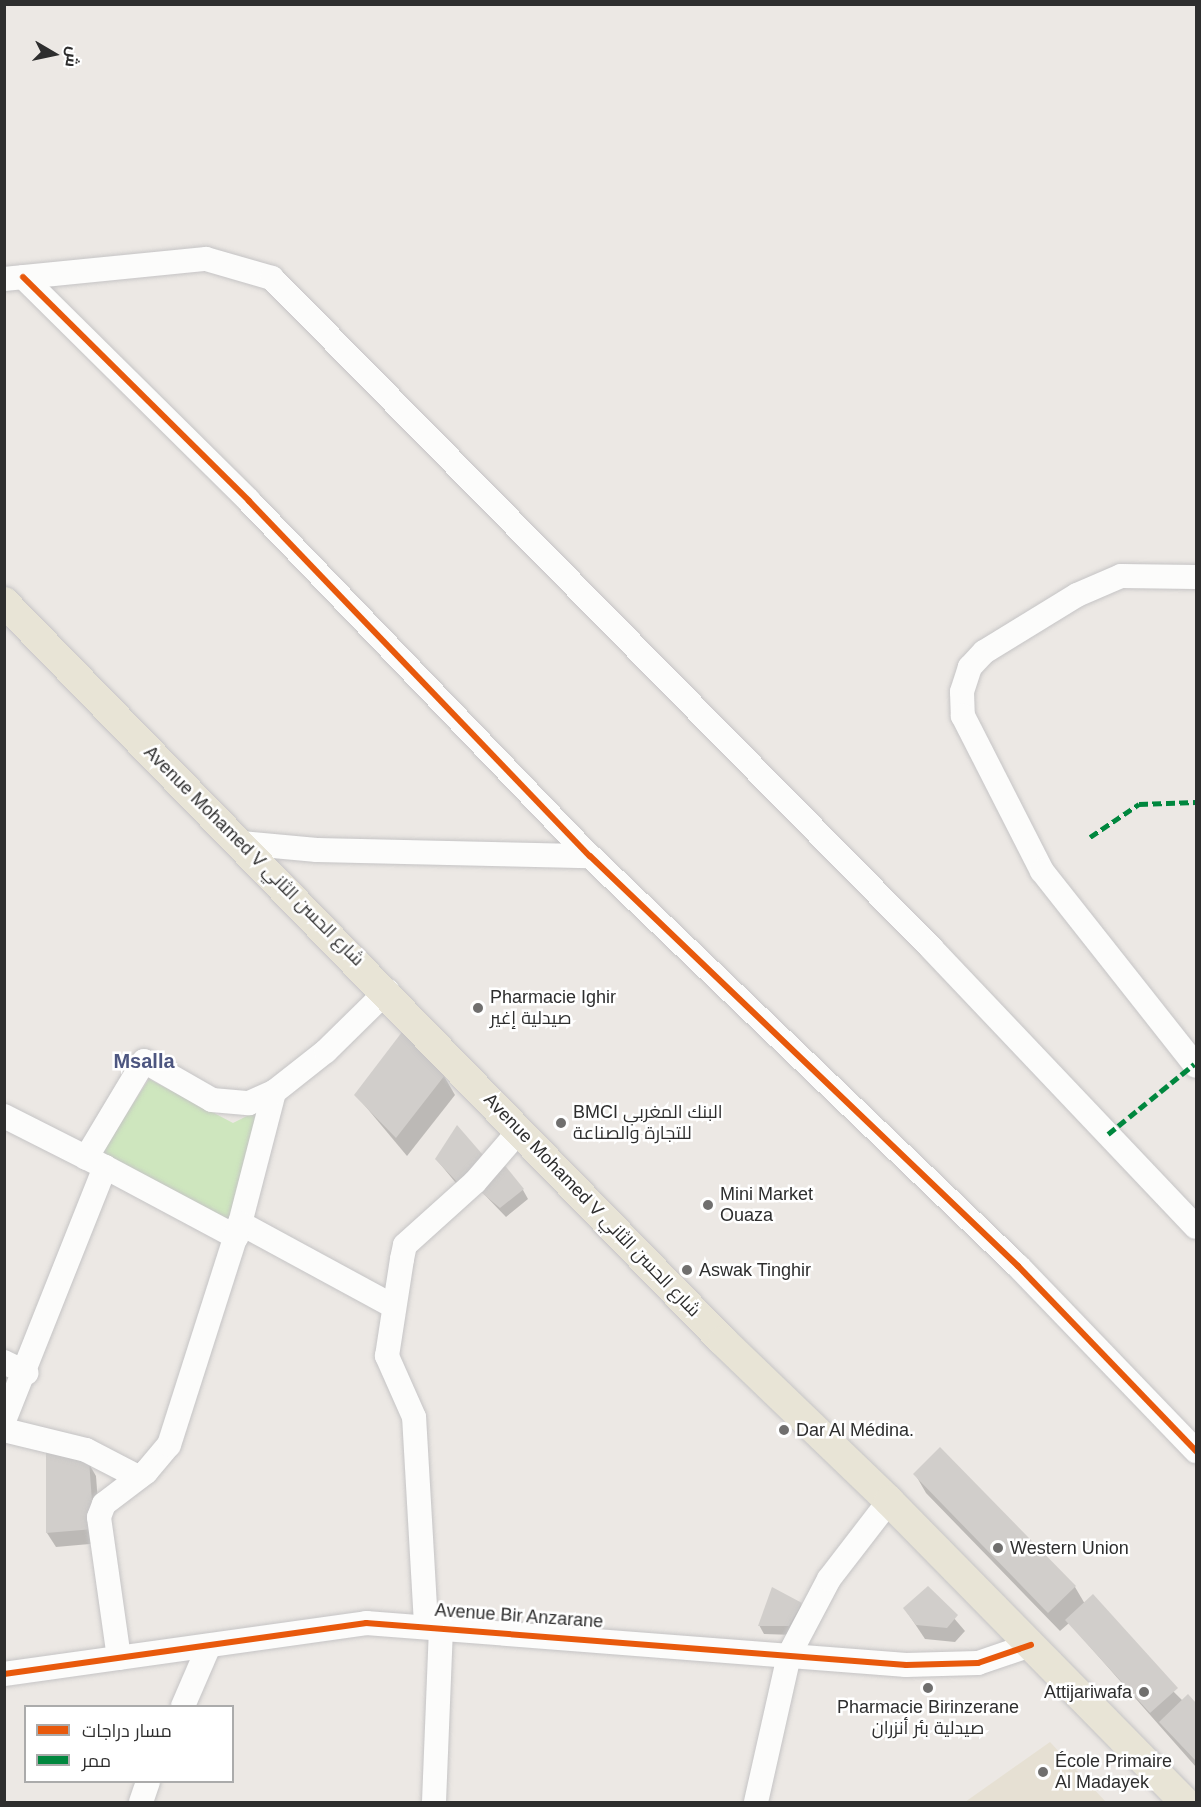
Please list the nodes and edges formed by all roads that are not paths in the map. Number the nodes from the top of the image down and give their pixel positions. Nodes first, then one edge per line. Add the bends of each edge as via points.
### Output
1 (14, 278) edge
2 (1197, 577) edge
3 (4, 602) edge
4 (241, 843) junction
5 (590, 856) junction
6 (387, 991) junction
7 (1197, 1066) edge
8 (274, 1092) junction
9 (4, 1116) edge
10 (519, 1131) junction
11 (96, 1163) junction
12 (1197, 1227) edge
13 (238, 1230) junction
14 (393, 1306) junction
15 (4, 1362) edge
16 (27, 1372) junction
17 (4, 1421) edge
18 (4, 1430) edge
19 (1197, 1451) edge
20 (138, 1477) junction
21 (889, 1501) junction
22 (433, 1625) junction
23 (1031, 1645) junction
24 (209, 1646) junction
25 (789, 1655) junction
26 (118, 1658) junction
27 (4, 1674) edge
28 (184, 1705) edge
29 (148, 1783) edge
30 (141, 1803) edge
31 (434, 1803) edge
32 (756, 1803) edge
33 (1185, 1803) edge

1 - 5 street via 249,501
1 - 12 street via 206,259 272,278 932,949
2 - 7 street via 1121,576 1077,595 984,652 970,667 962,692 963,716 1042,871
3 - 4 main road, Avenue Mohamed V شارع الحسن الثاني
4 - 5 street via 317,850
4 - 6 main road, Avenue Mohamed V شارع الحسن الثاني
5 - 19 street via 1018,1266
6 - 8 street
6 - 10 main road, Avenue Mohamed V شارع الحسن الثاني
8 - 11 street via 236,1106 222,1103 144,1061
8 - 13 street
9 - 11 street
10 - 14 street via 475,1182 405,1245
10 - 21 main road, Avenue Mohamed V شارع الحسن الثاني via 723,1341
11 - 13 street
11 - 16 street
13 - 14 street
13 - 20 street via 169,1445
14 - 22 street via 387,1356 414,1417
15 - 16 street
16 - 17 street
18 - 20 street via 86,1450
20 - 26 street via 104,1504 99,1517
21 - 23 main road, Avenue Mohamed V شارع الحسن الثاني
21 - 25 street via 829,1579
22 - 24 street, Avenue Bir Anzarane via 366,1623
22 - 25 street, Avenue Bir Anzarane
22 - 31 street
23 - 25 street, Avenue Bir Anzarane via 978,1664 950,1666
23 - 33 main road, Avenue Mohamed V شارع الحسن الثاني
24 - 26 street, Avenue Bir Anzarane
24 - 28 street
25 - 32 street
26 - 27 street, Avenue Bir Anzarane
29 - 30 street

